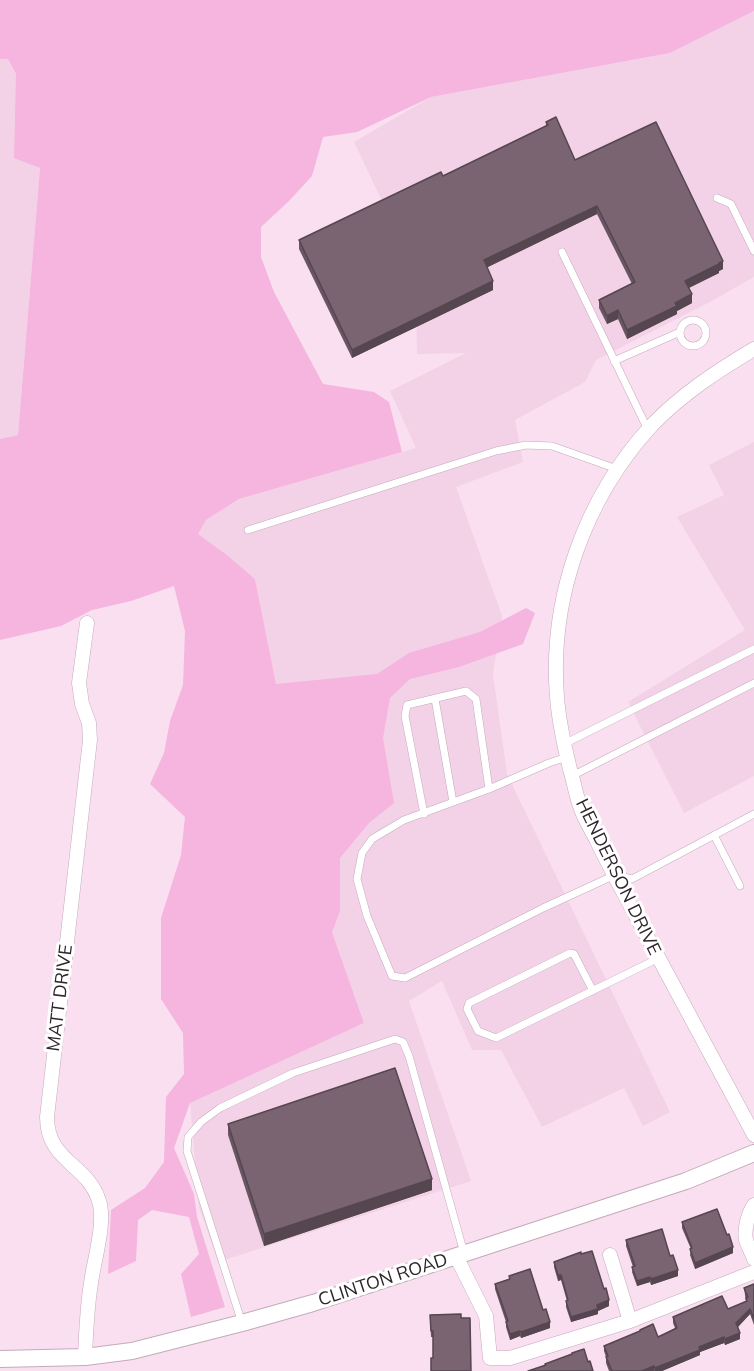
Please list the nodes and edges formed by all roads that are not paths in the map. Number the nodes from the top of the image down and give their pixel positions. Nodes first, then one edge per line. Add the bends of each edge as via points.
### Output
1 (717, 198) dead end
2 (754, 251) edge
3 (562, 252) dead end
4 (680, 332) dead end
5 (754, 349) edge
6 (614, 361) junction
7 (648, 430) junction
8 (617, 469) junction
9 (248, 530) dead end
10 (87, 623) dead end
11 (754, 649) edge
12 (754, 683) edge
13 (435, 699) junction
14 (566, 751) junction
15 (572, 776) junction
16 (489, 789) junction
17 (453, 802) junction
18 (424, 814) junction
19 (754, 814) edge
20 (714, 835) junction
21 (615, 875) junction
22 (740, 886) dead end
23 (659, 958) junction
24 (593, 991) junction
25 (754, 1135) edge
26 (754, 1153) edge
27 (754, 1205) edge
28 (460, 1255) junction
29 (610, 1255) dead end
30 (754, 1259) edge
31 (754, 1272) edge
32 (630, 1322) junction
33 (242, 1323) junction
34 (85, 1357) junction
35 (0, 1359) edge
36 (490, 1365) edge

1 - 2 lane via 731,204
3 - 6 lane
4 - 6 lane
5 - 7 street, HENDERSON DRIVE via 702,382
6 - 7 lane
7 - 8 street, HENDERSON DRIVE
8 - 9 lane via 552,446 526,445 496,451
8 - 14 street, HENDERSON DRIVE via 576,550 559,623 557,697
10 - 34 street, MATT DRIVE via 80,683 90,740 47,1117 49,1137 56,1149 88,1181 100,1202 101,1223 90,1286
11 - 14 lane
12 - 15 lane
13 - 16 lane via 466,691 476,699
13 - 17 lane
13 - 18 lane via 407,705 405,716
14 - 15 street, HENDERSON DRIVE
14 - 16 lane via 549,763
15 - 21 street, HENDERSON DRIVE via 581,809
16 - 17 lane
17 - 18 lane
18 - 21 lane via 372,838 362,853 357,879 367,916 392,975 405,978
19 - 20 lane
20 - 21 lane via 632,879
20 - 22 lane
21 - 23 street, HENDERSON DRIVE
23 - 24 lane
23 - 25 street, HENDERSON DRIVE
24 - 24 lane via 496,1038 478,1031 467,1009 470,1003 570,953
26 - 28 street, CLINTON ROAD via 687,1181
27 - 30 street via 746,1224 746,1239
28 - 33 street, CLINTON ROAD
28 - 33 lane via 409,1056 403,1042 394,1039 293,1073 220,1108 188,1137 188,1151
28 - 36 street via 486,1316
29 - 32 street
31 - 32 street
32 - 36 street
33 - 34 street, CLINTON ROAD via 132,1351
34 - 35 street, CLINTON ROAD

